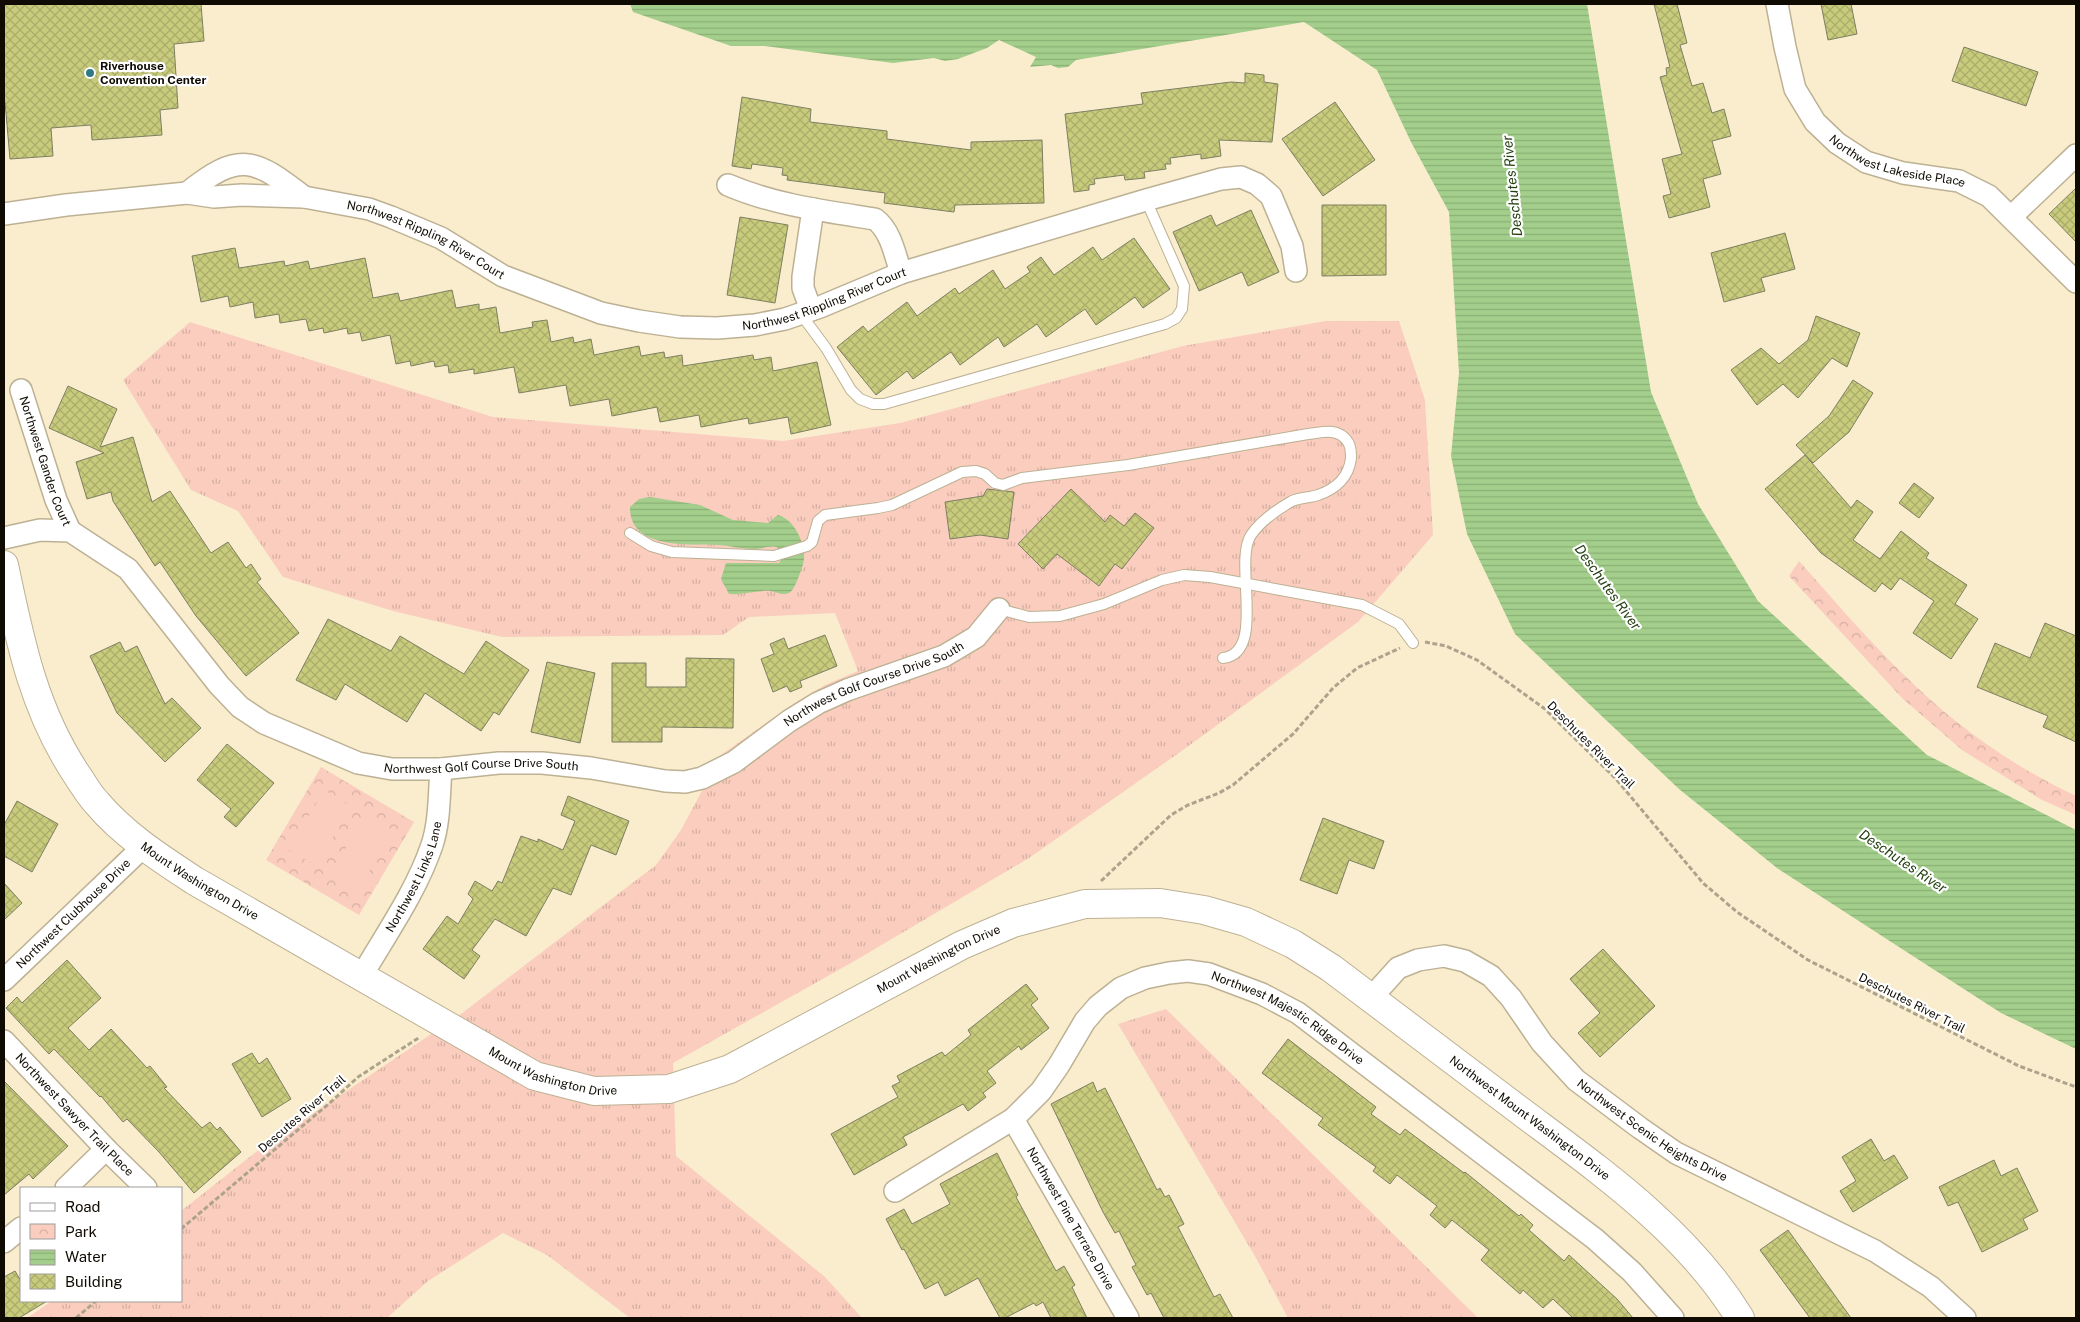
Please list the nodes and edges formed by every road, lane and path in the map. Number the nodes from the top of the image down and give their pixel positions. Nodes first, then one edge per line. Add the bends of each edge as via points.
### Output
1 (1777, 4) edge
2 (2076, 155) edge
3 (728, 185) dead end
4 (187, 193) junction
5 (304, 197) junction
6 (1146, 200) junction
7 (813, 209) junction
8 (4, 214) edge
9 (2011, 216) junction
10 (1296, 271) dead end
11 (901, 273) junction
12 (2076, 282) edge
13 (805, 312) junction
14 (21, 390) dead end
15 (70, 531) junction
16 (630, 533) dead end
17 (4, 538) edge
18 (4, 565) edge
19 (1246, 583) junction
20 (999, 609) joint
21 (1413, 643) junction
22 (1223, 658) dead end
23 (441, 769) junction
24 (143, 847) junction
25 (1085, 904) junction
26 (1293, 944) joint
27 (361, 977) junction
28 (4, 980) edge
29 (1371, 998) junction
30 (443, 1024) junction
31 (4, 1041) edge
32 (2076, 1087) edge
33 (1014, 1119) junction
34 (106, 1149) junction
35 (67, 1187) edge
36 (145, 1187) edge
37 (895, 1191) dead end
38 (182, 1228) edge
39 (20, 1229) edge
40 (4, 1242) edge
41 (95, 1302) edge
42 (76, 1318) edge
43 (1128, 1318) edge
44 (1673, 1318) edge
45 (1740, 1318) edge
46 (1965, 1318) edge

1 - 9 street, Northwest Lakeside Place via 1795,89 1815,122 1837,143 1866,162 1903,173 1960,181 1989,196
2 - 9 street
3 - 7 street via 755,197
4 - 5 street, Northwest Rippling River Court via 214,197 242,194
4 - 5 street, Northwest Rippling River Court via 228,166 247,164 264,168
4 - 8 street, Northwest Rippling River Court
5 - 13 street, Northwest Rippling River Court via 369,209 391,217 441,238 503,276 601,313 680,327 717,328 755,325
6 - 10 street, Northwest Rippling River Court via 1221,179 1241,178 1258,184 1271,196 1292,246
6 - 11 street, Northwest Rippling River Court
6 - 13 lane via 1184,286 1182,309 1176,318 1165,324 884,404 873,404 860,399 851,390
7 - 11 street via 875,219 888,235
7 - 13 street via 803,277
9 - 12 street, Northwest Lakeside Place
11 - 13 street, Northwest Rippling River Court
14 - 15 street, Northwest Gander Court via 56,500
15 - 17 street via 40,530
15 - 23 street, Northwest Golf Course Drive South via 128,569 219,685 240,707 264,723 358,762 392,769
16 - 19 lane via 651,546 672,552 774,556 812,542 818,521 825,515 892,505 962,472 976,471 1003,485 1022,478 1128,465 1308,434 1332,432 1341,435 1349,442 1351,452 1350,465 1343,480 1318,495 1294,500 1261,524 1250,536 1245,555
18 - 24 main road, Mount Washington Drive via 21,644 38,701 68,761 96,804
19 - 20 lane via 1184,575 1060,616 1029,617
19 - 21 lane via 1362,605 1399,624
19 - 22 lane via 1244,640 1231,658
20 - 23 street, Northwest Golf Course Drive South via 976,637 944,656 847,690 818,704 734,762 702,778 685,782 665,781 542,762
21 - 25 path, Deschutes River Trail via 1357,668 1333,688 1293,734 1232,785 1172,815 1103,878
21 - 32 path, Deschutes River Trail via 1446,646 1477,660 1544,708 1616,779 1703,883 1737,912 1808,960 2019,1066
23 - 27 street, Northwest Links Lane via 432,843 419,877
24 - 27 main road, Mount Washington Drive via 195,881
24 - 28 street, Northwest Clubhouse Drive
25 - 26 main road, Mount Washington Drive via 1160,903 1204,910 1246,922
25 - 30 main road, Mount Washington Drive via 1013,922 962,945 730,1069 669,1089 594,1091 535,1076
26 - 29 main road, Northwest Mount Washington Drive
27 - 30 main road, Mount Washington Drive
29 - 45 main road, Northwest Mount Washington Drive via 1649,1212 1698,1259
29 - 46 street, Northwest Scenic Heights Drive via 1398,968 1418,960 1444,956 1465,961 1491,976 1511,998 1542,1043 1576,1080 1640,1128 1676,1153 1875,1251 1931,1287
30 - 38 path, Descutes River Trail via 358,1077
31 - 34 street, Northwest Sawyer Trail Place
33 - 37 street, Northwest Majestic Ridge Drive
33 - 43 street, Northwest Pine Terrace Drive
33 - 44 street, Northwest Majestic Ridge Drive via 1041,1091 1085,1020 1121,988 1145,978 1170,973 1209,974 1262,994 1298,1013 1595,1239 1632,1272
34 - 35 street
34 - 36 street, Northwest Sawyer Trail Place
39 - 40 street
41 - 42 path

